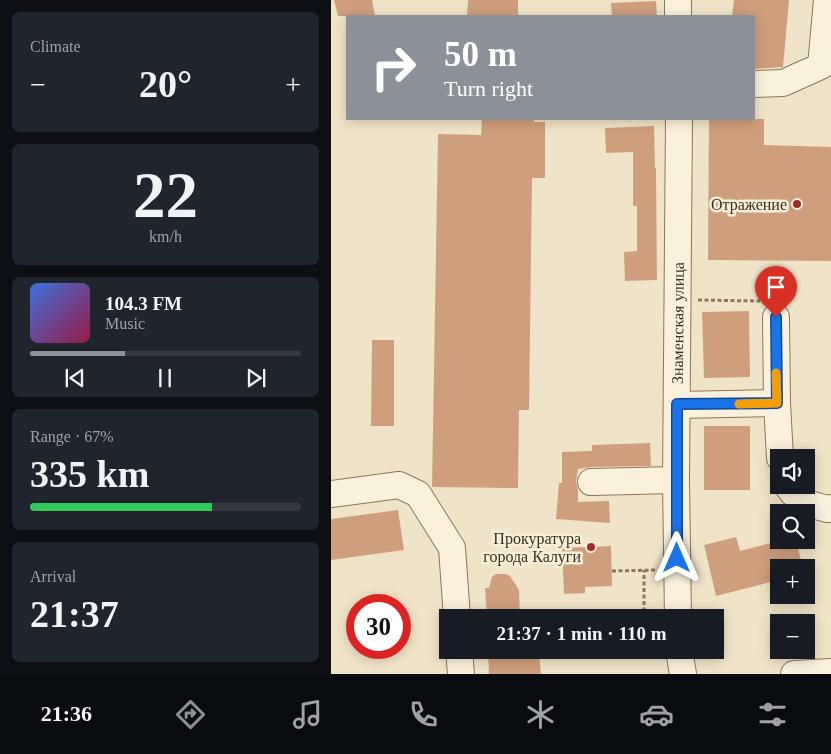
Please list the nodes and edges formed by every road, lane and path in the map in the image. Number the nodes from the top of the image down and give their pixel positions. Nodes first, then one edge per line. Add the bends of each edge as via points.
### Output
1 (678, 0) edge
2 (827, 0) edge
3 (678, 15) edge
4 (755, 84) edge
5 (679, 120) edge
6 (678, 299) junction
7 (776, 317) joint
8 (777, 403) junction
9 (677, 404) junction
10 (780, 449) edge
11 (676, 480) junction
12 (591, 482) dead end
13 (331, 494) edge
14 (793, 494) edge
15 (830, 509) edge
16 (644, 570) junction
17 (656, 570) dead end
18 (612, 571) dead end
19 (456, 609) edge
20 (644, 609) edge
21 (678, 609) edge
22 (460, 659) edge
23 (680, 659) edge
24 (831, 672) edge
25 (461, 674) edge
26 (683, 674) edge
27 (794, 674) edge

1 - 3 street
2 - 4 street via 821,66 783,83
5 - 6 street, Знаменская улица
6 - 7 path via 762,301
6 - 9 street, Знаменская улица
7 - 8 street
8 - 9 street
8 - 10 street
9 - 11 street, Знаменская улица
11 - 12 street
11 - 21 street, Знаменская улица
13 - 19 street via 399,485 418,494 452,548
14 - 15 street via 807,504
16 - 17 path
16 - 18 path
16 - 20 path
22 - 25 street
23 - 26 street
24 - 27 street

